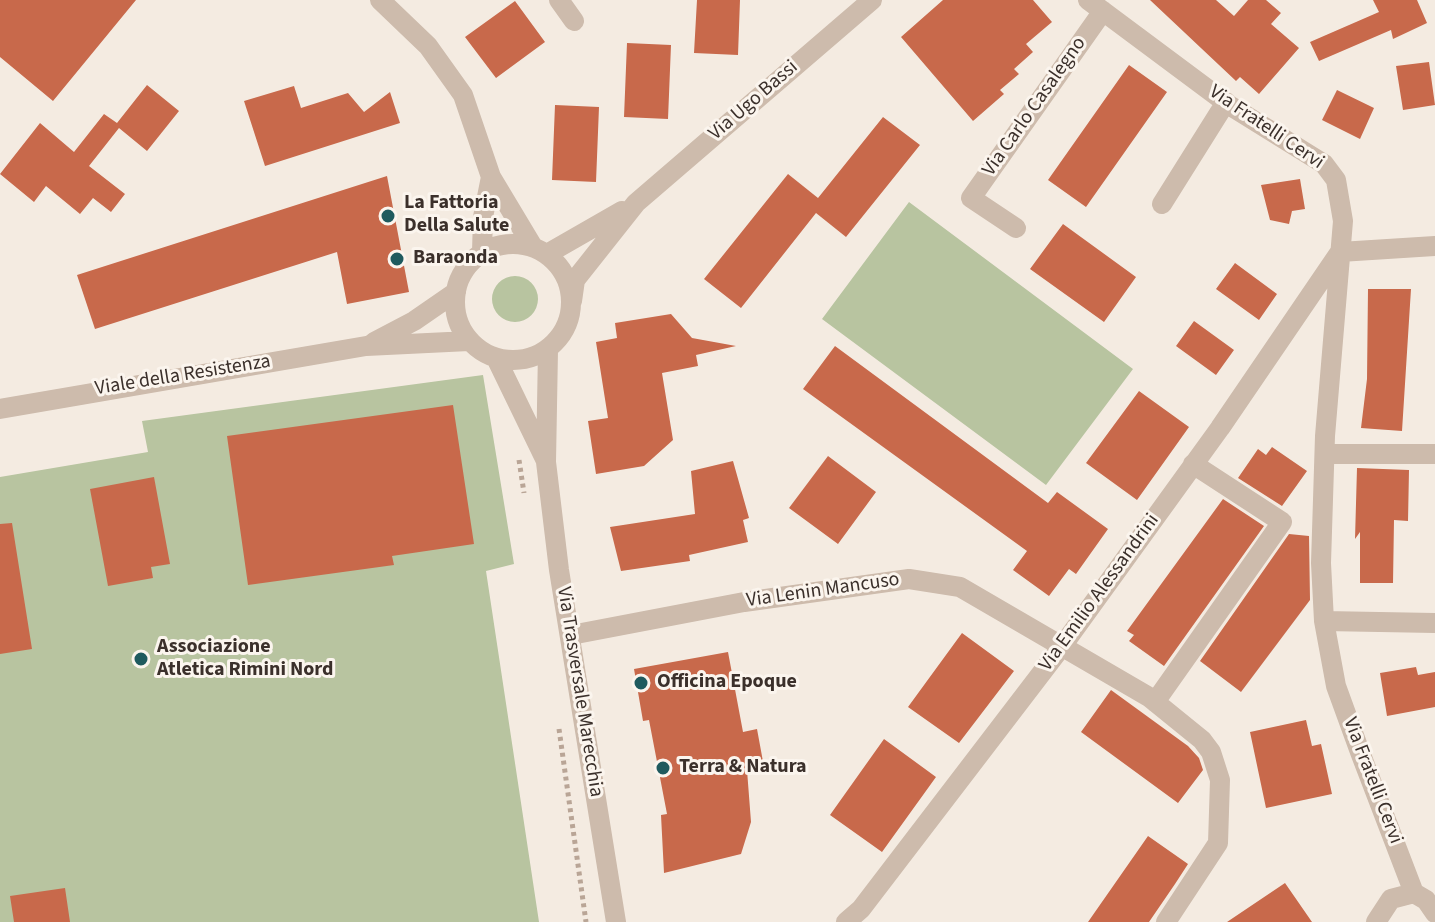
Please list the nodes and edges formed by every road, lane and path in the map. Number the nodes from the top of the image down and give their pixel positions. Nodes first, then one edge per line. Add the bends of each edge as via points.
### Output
1 (380, 0) edge
2 (559, 0) edge
3 (872, 0) edge
4 (1095, 6) edge
5 (574, 21) dead end
6 (1226, 102) junction
7 (491, 177) junction
8 (636, 203) junction
9 (1162, 204) dead end
10 (1016, 228) dead end
11 (1435, 246) edge
12 (540, 250) junction
13 (482, 252) junction
14 (1340, 252) junction
15 (456, 292) junction
16 (572, 301) junction
17 (469, 341) junction
18 (366, 346) junction
19 (548, 350) junction
20 (496, 358) junction
21 (0, 409) edge
22 (1325, 454) junction
23 (1435, 454) edge
24 (546, 462) junction
25 (1193, 464) junction
26 (1324, 621) junction
27 (1435, 623) edge
28 (571, 635) junction
29 (1063, 645) junction
30 (1155, 702) junction
31 (571, 819) dead end
32 (1414, 893) junction
33 (1435, 913) edge
34 (586, 922) edge
35 (616, 922) edge
36 (846, 922) edge
37 (1166, 922) edge
38 (1376, 922) edge

1 - 7 street via 428,46 463,95
2 - 5 street
3 - 8 street, Via Ugo Bassi
4 - 6 street, Via Fratelli Cervi
4 - 10 street, Via Carlo Casalegno via 971,198
6 - 9 street
6 - 14 street, Via Fratelli Cervi via 1324,164 1341,196
7 - 12 street
7 - 13 street
8 - 12 street, Via Ugo Bassi
8 - 16 street, Via Ugo Bassi via 575,280
11 - 14 street
12 - 13 street via 499,245
12 - 16 street via 560,266
13 - 15 street via 469,263
14 - 22 street, Via Fratelli Cervi
14 - 25 street, Via Emilio Alessandrini
15 - 17 street via 455,309
15 - 18 street, Viale della Resistenza
16 - 19 street via 570,320
17 - 18 street, Viale della Resistenza
17 - 20 street
18 - 21 street, Viale della Resistenza
19 - 20 street via 523,360
19 - 24 street, Via Trasversale Marecchia
20 - 24 street, Via Trasversale Marecchia
22 - 23 street
22 - 26 street, Via Fratelli Cervi
24 - 28 street, Via Trasversale Marecchia
25 - 29 street, Via Emilio Alessandrini
25 - 30 street via 1282,522
26 - 27 street
26 - 32 street, Via Fratelli Cervi via 1336,686
28 - 29 street, Via Lenin Mancuso via 744,602 909,579 960,587
28 - 35 street, Via Trasversale Marecchia
29 - 30 street, Via Lenin Mancuso
29 - 36 street, Via Emilio Alessandrini via 870,898
30 - 37 street, Via Lenin Mancuso via 1211,752 1222,808 1218,843
31 - 34 path
32 - 33 street, Via Fratelli Cervi
32 - 38 street via 1391,899

